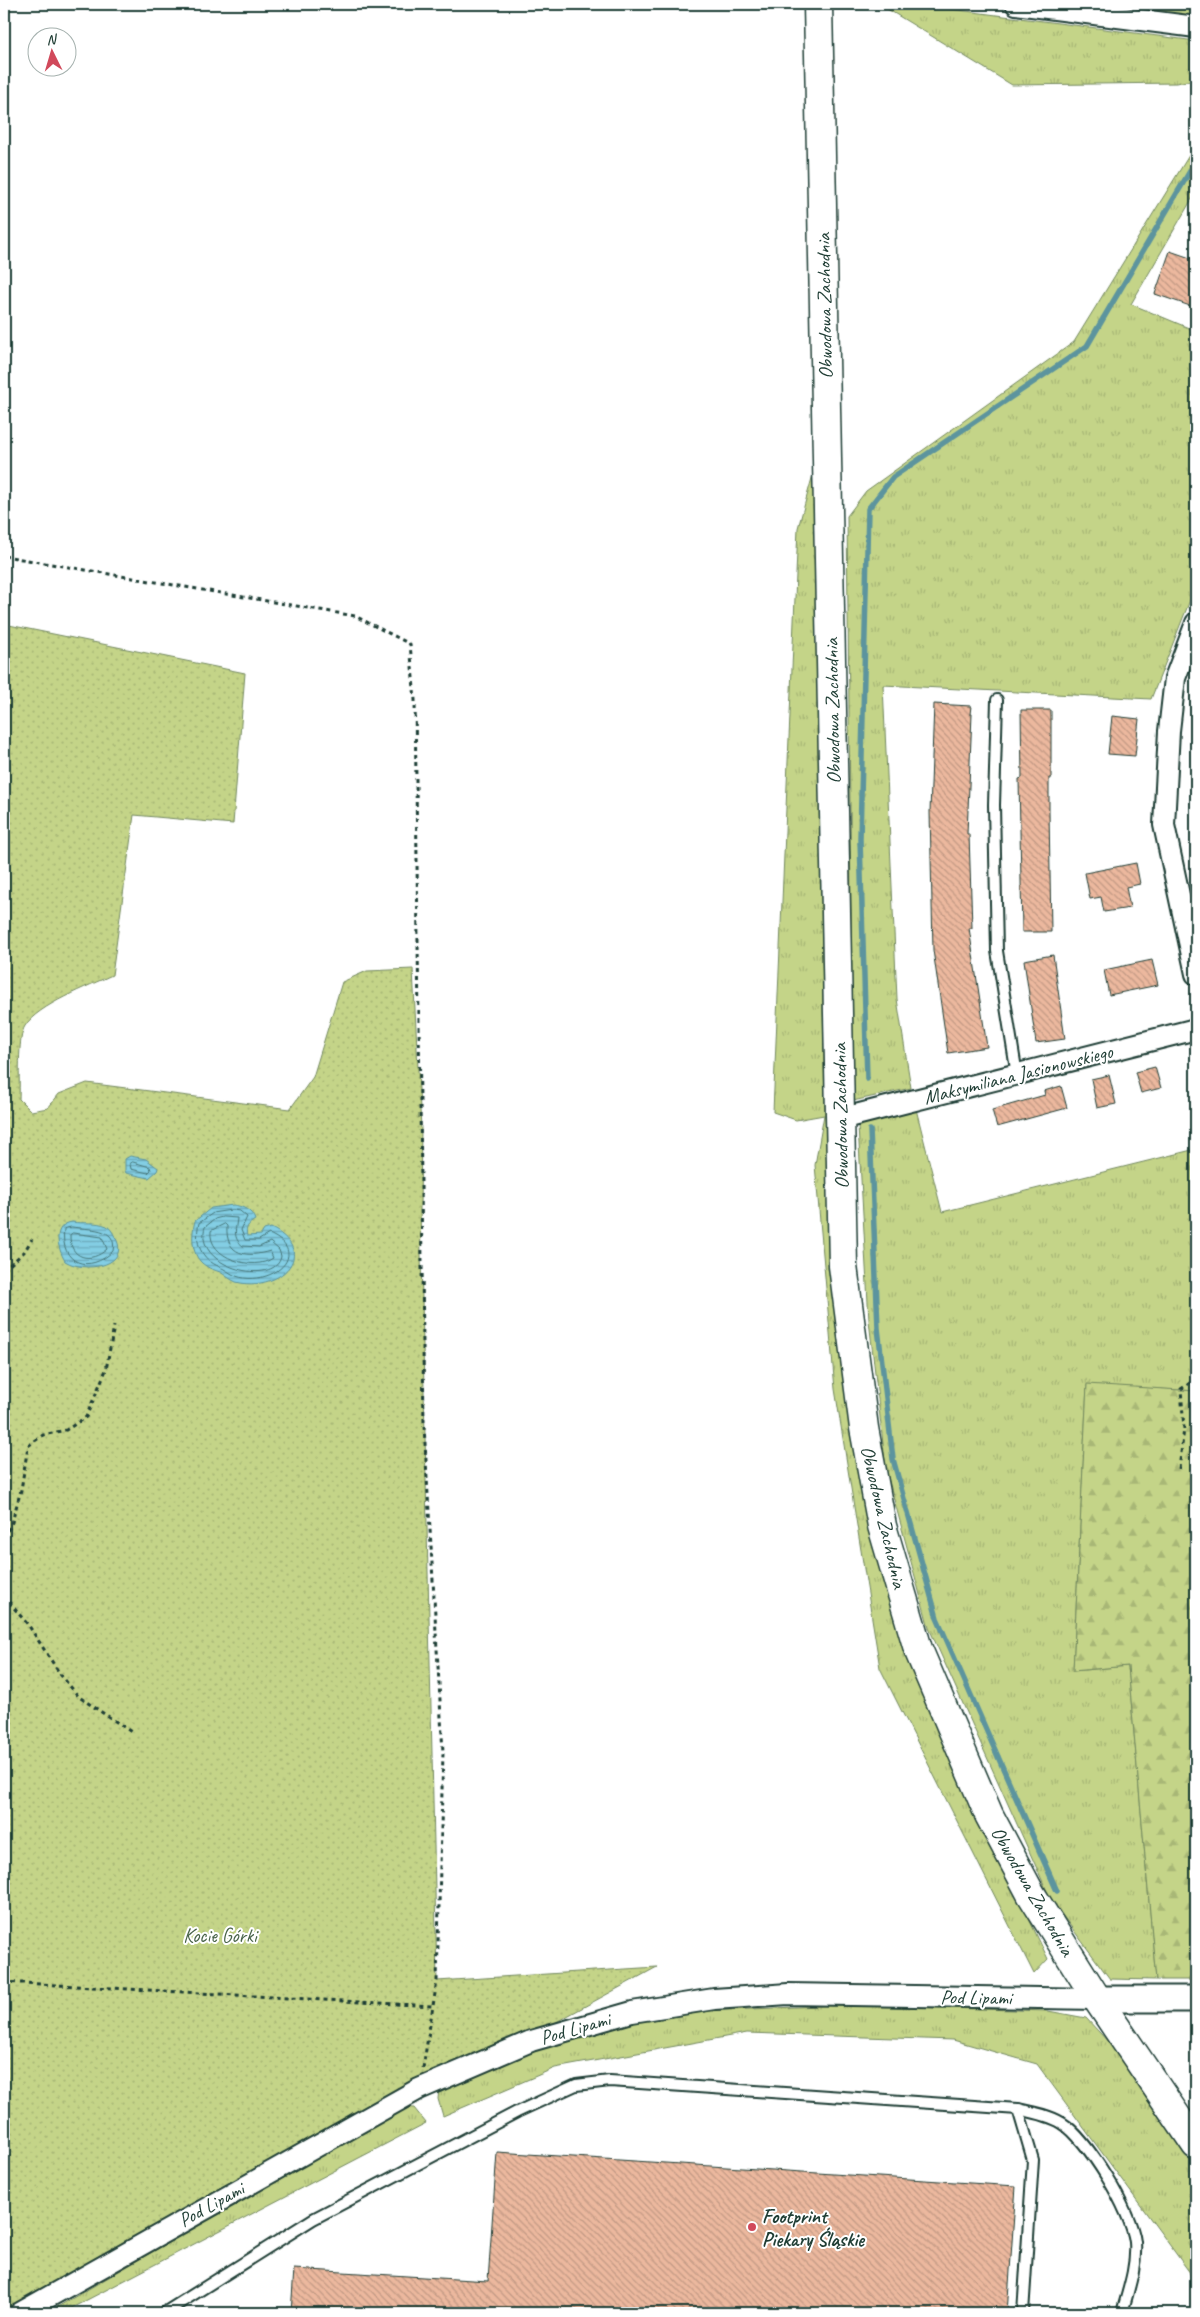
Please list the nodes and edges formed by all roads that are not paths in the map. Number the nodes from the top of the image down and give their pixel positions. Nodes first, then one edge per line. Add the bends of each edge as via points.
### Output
1 (818, 4) edge
2 (1016, 4) edge
3 (1196, 27) edge
4 (1196, 623) edge
5 (997, 700) dead end
6 (1195, 964) edge
7 (1196, 1029) edge
8 (1017, 1075) junction
9 (840, 1119) junction
10 (1097, 1999) junction
11 (1196, 1999) edge
12 (1018, 2109) junction
13 (1196, 2145) edge
14 (20, 2313) edge
15 (164, 2313) edge
16 (1023, 2313) edge
17 (1122, 2313) edge

1 - 9 main road, Obwodowa Zachodnia
2 - 3 street
4 - 6 street via 1175,678 1164,825
5 - 8 lane via 994,805 997,951
7 - 8 street, Maksymiliana Jasionowskiego
8 - 9 street, Maksymiliana Jasionowskiego
9 - 10 main road, Obwodowa Zachodnia via 843,1266 864,1428 882,1526 893,1564 918,1649 989,1815 1031,1894
10 - 11 street, Pod Lipami
10 - 13 main road, Obwodowa Zachodnia
10 - 14 street, Pod Lipami via 788,1994 714,1999 632,2012 531,2041 419,2089
12 - 15 lane via 610,2081 576,2085 517,2112 313,2220
12 - 16 lane via 1032,2160
12 - 17 lane via 1063,2123 1080,2141 1122,2202 1131,2222 1135,2244 1132,2276

